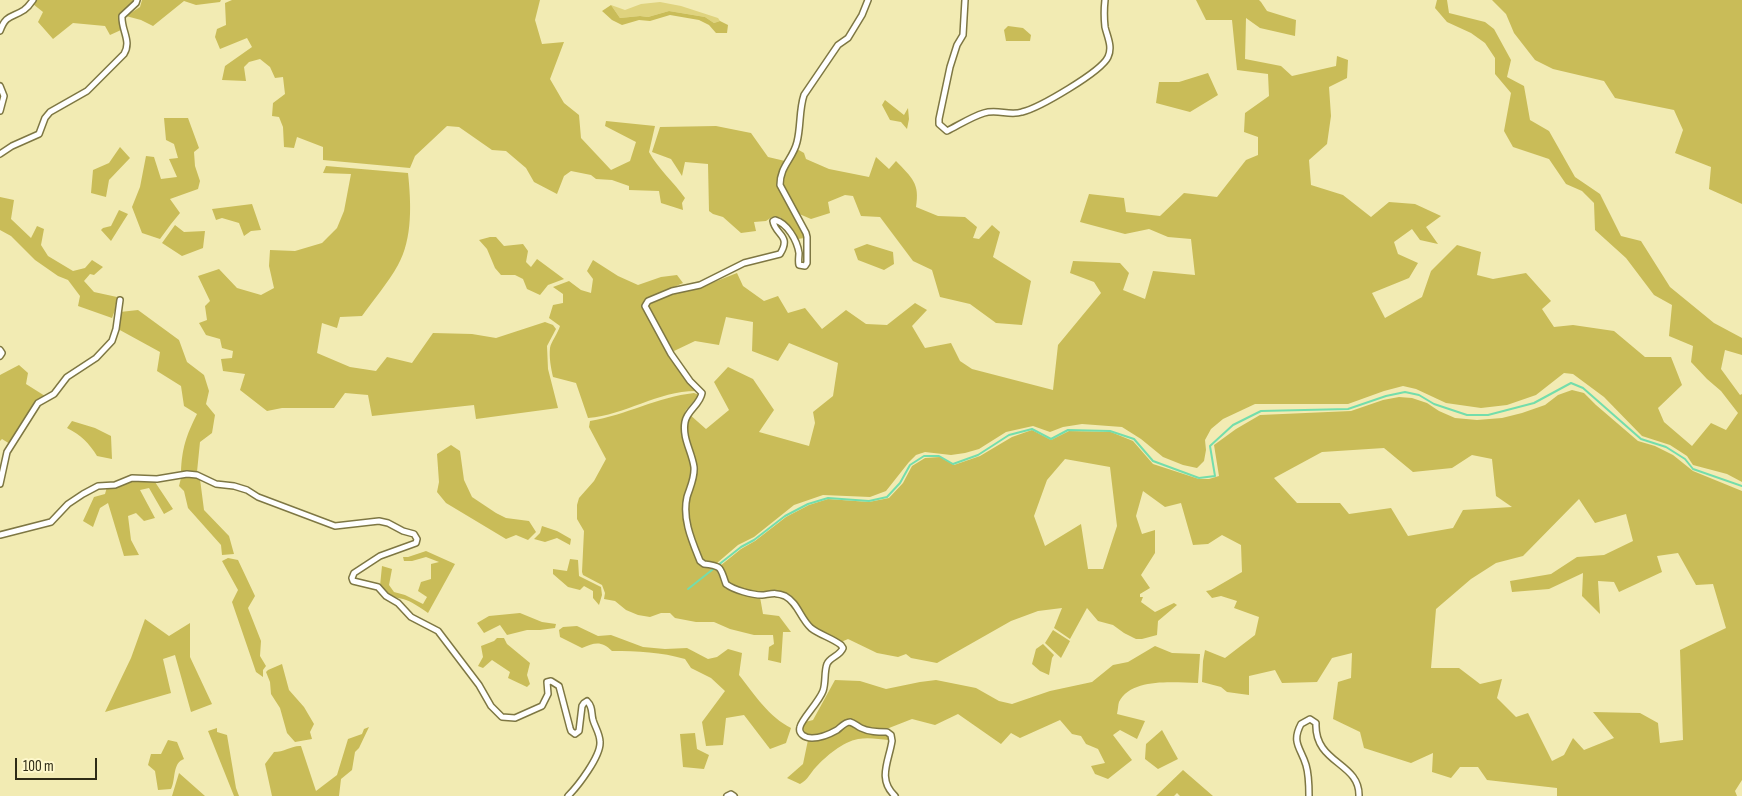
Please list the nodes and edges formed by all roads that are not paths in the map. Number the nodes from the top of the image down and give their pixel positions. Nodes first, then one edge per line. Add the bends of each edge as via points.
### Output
1 (33, 0) edge
2 (137, 0) edge
3 (868, 0) edge
4 (965, 0) edge
5 (1105, 0) edge
6 (0, 31) edge
7 (0, 86) edge
8 (0, 111) edge
9 (0, 154) edge
10 (120, 300) dead end
11 (0, 350) edge
12 (0, 356) edge
13 (0, 484) edge
14 (0, 535) edge
15 (568, 796) edge
16 (727, 796) edge
17 (734, 796) edge
18 (895, 796) edge
19 (1309, 796) edge
20 (1359, 796) edge

1 - 6 street via 25,9 9,16
2 - 9 street via 122,16 128,40 124,54 87,91 45,118 39,134
3 - 18 street via 848,38 838,45 804,94 797,142 780,176 780,185 807,237 805,266 798,265 795,240 781,222 775,220 773,224 784,240 780,254 744,264 700,285 672,291 648,301 645,306 671,354 702,393 701,400 689,410 684,429 694,464 686,505 687,526 700,561 720,568 726,584 733,590 785,596 795,603 812,629 841,645 841,653 826,666 824,690 803,721 800,733 804,737 818,737 848,722 869,731 887,732 892,740 885,772 886,786
4 - 5 street via 963,36 950,67 939,119 939,124 947,131 982,113 1023,112 1066,91 1103,63 1110,50 1105,27
7 - 8 street via 4,96
10 - 13 street via 112,341 96,358 67,377 54,394 38,403 8,452
11 - 12 street
14 - 15 street via 51,522 76,498 98,486 115,485 132,478 156,479 187,474 197,474 216,484 247,490 335,526 379,521 414,534 416,543 380,556 354,573 353,581 378,587 411,616 438,631 502,717 515,718 542,706 548,694 547,682 551,681 559,686 571,732 575,734 579,731 582,706 590,703 600,750
16 - 17 street
19 - 20 street via 1306,764 1296,737 1301,724 1310,719 1316,723 1317,737 1324,750 1359,783

